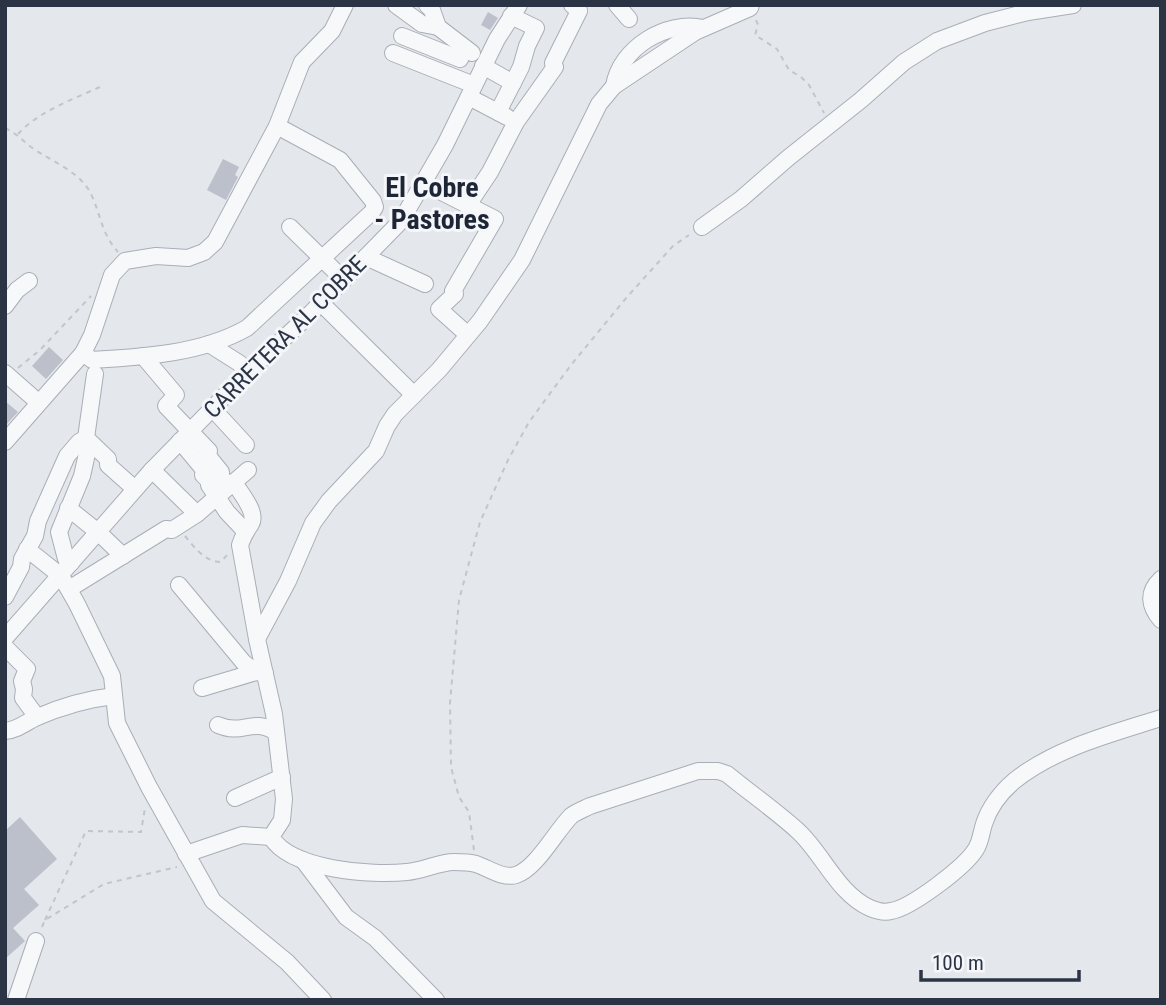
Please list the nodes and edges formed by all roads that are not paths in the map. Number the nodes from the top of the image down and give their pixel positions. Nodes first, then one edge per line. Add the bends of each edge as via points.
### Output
1 (345, 5) edge
2 (396, 5) edge
3 (427, 5) edge
4 (617, 5) edge
5 (1073, 5) edge
6 (576, 7) edge
7 (750, 7) edge
8 (515, 11) edge
9 (629, 19) dead end
10 (438, 27) junction
11 (402, 36) dead end
12 (393, 53) dead end
13 (465, 55) junction
14 (485, 65) junction
15 (521, 67) junction
16 (457, 79) junction
17 (545, 79) junction
18 (513, 83) junction
19 (471, 91) junction
20 (498, 112) junction
21 (516, 122) junction
22 (277, 126) junction
23 (424, 183) junction
24 (468, 205) junction
25 (290, 227) dead end
26 (702, 227) road end
27 (366, 257) junction
28 (322, 258) junction
29 (344, 280) junction
30 (29, 281) dead end
31 (425, 284) dead end
32 (321, 303) junction
33 (5, 306) edge
34 (468, 335) junction
35 (209, 344) junction
36 (83, 353) junction
37 (143, 356) junction
38 (248, 372) junction
39 (5, 373) edge
40 (95, 374) dead end
41 (414, 395) junction
42 (38, 402) junction
43 (212, 408) junction
44 (185, 436) junction
45 (86, 438) junction
46 (5, 442) edge
47 (246, 445) dead end
48 (152, 470) junction
49 (248, 470) dead end
50 (232, 484) junction
51 (135, 488) junction
52 (217, 497) junction
53 (68, 508) junction
54 (197, 514) junction
55 (38, 521) junction
56 (244, 531) junction
57 (59, 532) junction
58 (98, 532) junction
59 (27, 549) junction
60 (123, 556) junction
61 (67, 576) junction
62 (1161, 579) edge
63 (179, 585) dead end
64 (5, 597) edge
65 (276, 603) junction
66 (251, 605) junction
67 (1161, 620) edge
68 (5, 638) edge
69 (257, 639) junction
70 (5, 647) edge
71 (260, 672) junction
72 (202, 688) dead end
73 (114, 695) junction
74 (37, 718) junction
75 (1161, 718) edge
76 (218, 724) dead end
77 (5, 732) edge
78 (276, 732) junction
79 (282, 777) junction
80 (235, 798) dead end
81 (248, 818) dead end
82 (247, 835) junction
83 (271, 837) junction
84 (189, 859) junction
85 (303, 860) junction
86 (36, 941) road end
87 (314, 996) edge
88 (16, 1000) edge
89 (436, 1000) edge

1 - 22 street via 332,31 302,62
2 - 10 street via 422,24
3 - 10 street
4 - 9 street
5 - 26 street via 985,23 937,41 904,62
6 - 17 street via 579,11 555,67
7 - 34 street via 703,28 614,86 599,104 522,260
8 - 14 street, CARRETERA AL COBRE
8 - 15 street via 536,28 540,38
10 - 13 street
11 - 13 street via 460,59
12 - 16 street
13 - 14 street
13 - 16 street
14 - 18 street
14 - 19 street, CARRETERA AL COBRE
15 - 17 street
15 - 18 street
16 - 19 street
17 - 21 street
18 - 20 street
19 - 20 street
19 - 23 street, CARRETERA AL COBRE
20 - 21 street
21 - 24 street
22 - 28 street via 340,160 373,201 372,212
22 - 36 street via 225,227 204,252 188,258 156,256 125,261 112,275
23 - 24 street
23 - 27 street, CARRETERA AL COBRE via 401,221
24 - 34 street via 495,219 463,270 455,294 439,309
25 - 28 street
27 - 29 street, CARRETERA AL COBRE
27 - 31 street
28 - 29 street
28 - 35 street via 247,328
29 - 32 street, CARRETERA AL COBRE
30 - 33 street
32 - 38 street, CARRETERA AL COBRE
32 - 41 street
34 - 41 street
35 - 37 street
35 - 38 street
36 - 37 street via 92,360
36 - 42 street
37 - 44 street via 176,395 166,406
38 - 43 street, CARRETERA AL COBRE
39 - 42 street
40 - 45 street
41 - 65 street via 387,426 376,451 313,523
42 - 46 street
43 - 44 street, CARRETERA AL COBRE
43 - 47 street
44 - 48 street, CARRETERA AL COBRE
44 - 50 street via 209,451 221,477
44 - 52 street
45 - 51 street
45 - 53 street via 82,477
45 - 55 street via 67,456
48 - 51 street, CARRETERA AL COBRE
48 - 54 street
49 - 50 street
50 - 52 street
50 - 56 street via 253,514 253,522
51 - 58 street, CARRETERA AL COBRE
52 - 54 street
52 - 56 street
53 - 57 street
53 - 58 street
54 - 60 street
55 - 57 street
55 - 59 street via 36,536
56 - 66 street via 240,545
57 - 61 street
58 - 60 street
58 - 61 street, CARRETERA AL COBRE
59 - 61 street
59 - 64 street
60 - 61 street
61 - 68 street, CARRETERA AL COBRE
61 - 73 street via 112,676
62 - 67 street via 1151,595
63 - 71 street via 244,663
65 - 66 street via 261,610
65 - 69 street
66 - 69 street
69 - 71 street
70 - 74 street via 27,669 23,698
71 - 72 street
71 - 78 street
73 - 74 street via 91,698
73 - 84 street via 117,723
74 - 77 street
75 - 85 street via 1089,741 1015,781 996,800 966,863 889,912 856,901 798,831 718,771 698,771 573,814 530,866 516,875 472,863 450,862 382,874
76 - 78 street via 232,731 260,725
78 - 79 street
79 - 80 street
79 - 83 street via 285,810
81 - 82 street
82 - 83 street
82 - 84 street
83 - 85 street
84 - 87 street via 213,901 287,962
85 - 89 street via 346,917 375,938
86 - 88 street

